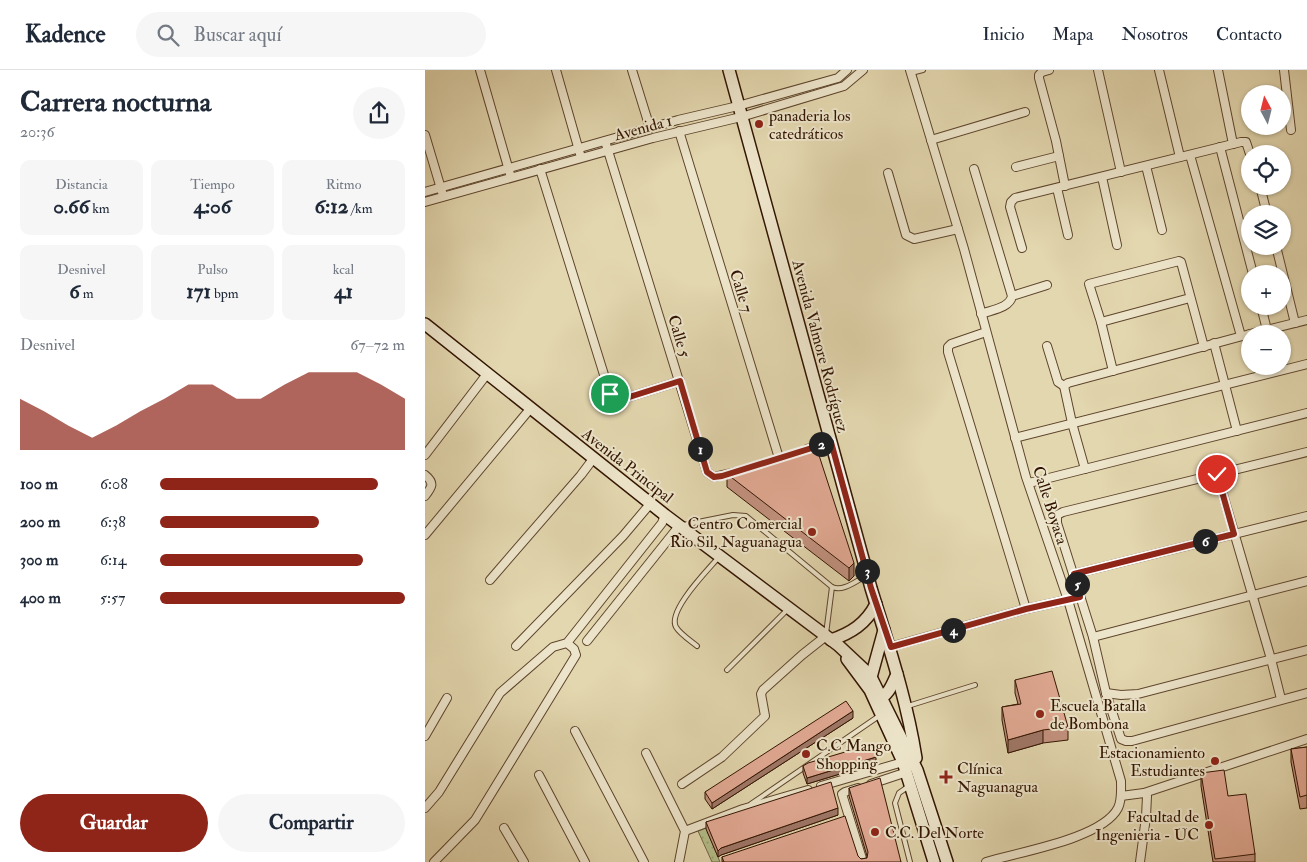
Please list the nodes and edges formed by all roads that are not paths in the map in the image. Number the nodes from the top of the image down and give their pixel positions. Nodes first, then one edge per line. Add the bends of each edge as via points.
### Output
1 (480, 70) edge
2 (556, 70) edge
3 (632, 70) edge
4 (729, 70) edge
5 (847, 70) edge
6 (863, 70) edge
7 (923, 70) edge
8 (1049, 70) edge
9 (1098, 70) edge
10 (1159, 70) edge
11 (1218, 70) edge
12 (1284, 70) edge
13 (911, 72) edge
14 (1286, 85) edge
15 (740, 111) junction
16 (1025, 112) dead end
17 (650, 128) junction
18 (679, 131) junction
19 (425, 135) edge
20 (931, 140) junction
21 (605, 141) junction
22 (1233, 144) junction
23 (1247, 145) edge
24 (1220, 147) junction
25 (578, 149) junction
26 (609, 150) junction
27 (1190, 155) junction
28 (1059, 156) junction
29 (581, 158) junction
30 (1180, 158) junction
31 (1146, 166) junction
32 (1016, 167) dead end
33 (508, 169) junction
34 (975, 169) dead end
35 (540, 170) junction
36 (1121, 172) junction
37 (888, 173) dead end
38 (512, 177) junction
39 (1102, 177) junction
40 (440, 187) junction
41 (1061, 187) junction
42 (425, 192) edge
43 (443, 196) junction
44 (425, 202) edge
45 (958, 229) junction
46 (1162, 230) dead end
47 (1068, 235) dead end
48 (1117, 245) dead end
49 (1022, 248) dead end
50 (1278, 255) edge
51 (1251, 265) edge
52 (1047, 285) dead end
53 (1012, 296) junction
54 (1190, 298) junction
55 (981, 314) junction
56 (1307, 320) edge
57 (1101, 322) junction
58 (1295, 323) junction
59 (425, 324) edge
60 (1287, 325) edge
61 (986, 332) junction
62 (1241, 336) joint
63 (1214, 343) junction
64 (1047, 346) dead end
65 (1204, 346) junction
66 (1307, 364) edge
67 (1113, 370) junction
68 (487, 374) junction
69 (680, 381) junction
70 (1225, 384) junction
71 (1064, 386) junction
72 (530, 409) junction
73 (1307, 413) edge
74 (1072, 423) junction
75 (1237, 431) junction
76 (1015, 438) junction
77 (831, 442) junction
78 (1307, 452) edge
79 (796, 453) edge
80 (425, 454) edge
81 (787, 456) edge
82 (779, 458) junction
83 (593, 459) junction
84 (769, 461) edge
85 (1085, 469) junction
86 (741, 470) edge
87 (1217, 474) junction
88 (425, 475) edge
89 (1029, 483) junction
90 (425, 496) edge
91 (650, 504) junction
92 (665, 515) junction
93 (1307, 516) edge
94 (679, 526) junction
95 (1234, 534) junction
96 (425, 536) edge
97 (719, 556) junction
98 (1074, 574) junction
99 (868, 575) junction
100 (490, 580) dead end
101 (1307, 581) edge
102 (832, 587) junction
103 (1253, 595) junction
104 (1080, 597) junction
105 (1068, 600) junction
106 (876, 604) junction
107 (789, 608) junction
108 (1026, 609) junction
109 (884, 630) junction
110 (1093, 637) junction
111 (587, 641) dead end
112 (831, 641) junction
113 (567, 643) junction
114 (516, 646) dead end
115 (697, 646) dead end
116 (891, 647) junction
117 (1307, 650) edge
118 (1271, 659) junction
119 (727, 670) dead end
120 (897, 674) junction
121 (870, 675) junction
122 (975, 685) dead end
123 (869, 690) junction
124 (1106, 693) junction
125 (1307, 693) edge
126 (447, 698) dead end
127 (879, 700) junction
128 (1281, 700) junction
129 (906, 706) junction
130 (881, 715) junction
131 (575, 731) dead end
132 (425, 736) edge
133 (1307, 739) edge
134 (646, 753) dead end
135 (909, 768) junction
136 (539, 775) dead end
137 (682, 784) dead end
138 (910, 785) junction
139 (1144, 793) junction
140 (1121, 796) junction
141 (425, 808) edge
142 (743, 809) junction
143 (848, 817) junction
144 (839, 820) edge
145 (504, 828) dead end
146 (685, 832) junction
147 (434, 862) edge
148 (524, 862) edge
149 (585, 862) edge
150 (644, 862) edge
151 (679, 862) edge
152 (863, 862) edge
153 (910, 862) edge
154 (933, 862) edge
155 (947, 862) edge
156 (987, 862) edge
157 (1140, 862) edge

1 - 33 street
2 - 25 street
3 - 17 street
4 - 15 main road, Avenida Valmore Rodríguez
5 - 15 street, Avenida 1 via 838,78
6 - 15 street, Avenida 1 via 844,86
7 - 13 lane
8 - 28 street via 1041,72 1039,78
9 - 36 street
10 - 30 street
11 - 22 street
12 - 14 street
13 - 20 street, Calle Boyaca
15 - 17 street, Avenida 1
15 - 18 street, Avenida 1
15 - 77 main road, Avenida Valmore Rodríguez
16 - 20 street
17 - 21 street, Avenida 1
18 - 26 street, Avenida 1
18 - 82 street, Calle 7
19 - 40 street
20 - 45 street, Calle Boyaca
21 - 25 street, Avenida 1
21 - 26 street, Calle 5
22 - 23 street via 1246,142
22 - 24 street
24 - 27 street
24 - 51 street
25 - 29 street
25 - 33 street, Avenida 1
26 - 29 street, Avenida 1
26 - 69 street, Calle 5
27 - 30 street
27 - 62 street
28 - 32 street
28 - 41 street
29 - 35 street, Avenida 1
30 - 31 street
31 - 36 street
31 - 46 street
33 - 38 street
33 - 40 street, Avenida 1
34 - 53 street
35 - 38 street, Avenida 1
35 - 69 street via 610,394 623,399
36 - 39 street
37 - 45 street via 906,235 914,239
38 - 43 street, Avenida 1
39 - 41 street
39 - 48 street
40 - 42 street, Avenida 1
40 - 43 street
41 - 47 street
41 - 49 street via 1015,198 1011,202
43 - 44 street, Avenida 1
45 - 55 street, Calle Boyaca
50 - 58 street
52 - 53 street
53 - 55 street via 1008,304
54 - 57 street
54 - 57 street via 1179,260 1091,282 1089,287
54 - 65 street
55 - 61 street, Calle Boyaca
56 - 58 street
57 - 67 street
58 - 60 street
59 - 68 main road, Avenida Principal
61 - 76 street, Calle Boyaca
61 - 108 street via 951,344 948,352
62 - 63 street
63 - 65 street
63 - 70 street
64 - 71 street via 1058,382
65 - 67 street
66 - 70 street
67 - 71 street via 1068,382
68 - 72 main road, Avenida Principal
68 - 80 street
69 - 86 street, Calle 5 via 707,472 714,477
70 - 74 street
70 - 75 street
71 - 74 street
72 - 83 main road, Avenida Principal
72 - 96 street
73 - 75 street
74 - 76 street
74 - 85 street
75 - 85 street
76 - 89 street, Calle Boyaca
77 - 79 street
77 - 99 main road, Avenida Valmore Rodríguez
78 - 87 street
81 - 82 street
82 - 84 street
83 - 91 main road, Avenida Principal
83 - 100 street
85 - 89 street
87 - 95 street
87 - 98 street via 1057,515
88 - 90 street via 432,485
89 - 105 street, Calle Boyaca
91 - 92 main road, Avenida Principal
91 - 114 street
92 - 94 main road, Avenida Principal
92 - 113 street
93 - 95 street
94 - 97 main road, Avenida Principal
94 - 102 lane via 733,515 746,516
94 - 111 street
95 - 98 street
95 - 103 street
97 - 107 main road, Avenida Principal
97 - 115 lane via 677,611 675,619 676,627
98 - 104 street
99 - 102 lane via 843,589
99 - 106 main road, Avenida Valmore Rodríguez
101 - 103 street
102 - 112 lane
103 - 110 street
103 - 118 street
104 - 105 street
104 - 110 street
105 - 108 street
105 - 140 street, Calle Boyaca via 1121,782
106 - 109 main road, Avenida Valmore Rodríguez
106 - 112 main road via 864,622
107 - 112 main road, Avenida Principal
107 - 119 lane
108 - 116 street
109 - 116 main road, Avenida Valmore Rodríguez
109 - 121 main road
110 - 124 street
112 - 121 main road
112 - 123 main road
112 - 137 street via 802,655 763,690 765,716 722,757
113 - 141 street via 553,647 500,693 439,792
113 - 147 street via 576,655 475,820
116 - 120 main road, Avenida Valmore Rodríguez
117 - 118 street
118 - 124 street via 1138,694
118 - 128 street
120 - 127 main road via 891,689
120 - 129 main road, Avenida Valmore Rodríguez
121 - 123 main road
121 - 127 main road
122 - 129 lane
123 - 127 main road
124 - 128 street via 1119,736 1129,742
125 - 128 street
126 - 132 street
127 - 130 main road
127 - 135 main road
129 - 135 main road, Avenida Valmore Rodríguez via 911,726
130 - 135 main road
130 - 142 lane
131 - 150 street
133 - 139 street
134 - 146 street
135 - 138 main road
135 - 142 street
135 - 143 street via 843,793
135 - 155 main road
136 - 149 street
138 - 153 lane via 899,793 895,803
138 - 154 main road
139 - 140 street
139 - 157 street via 1147,796 1146,817
140 - 156 street via 1110,819 1087,832
142 - 146 street
143 - 144 street
143 - 152 street
145 - 148 street
146 - 151 street

